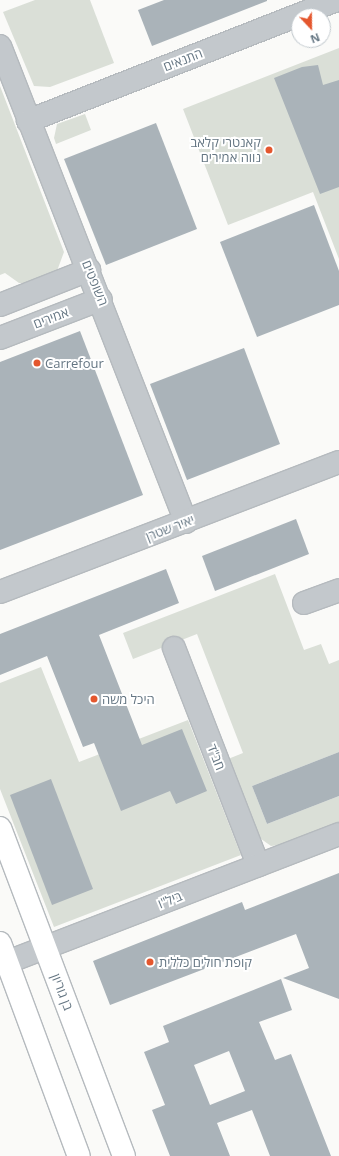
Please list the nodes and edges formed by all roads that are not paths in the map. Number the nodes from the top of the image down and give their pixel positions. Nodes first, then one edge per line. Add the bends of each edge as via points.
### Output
1 (337, 0) edge
2 (0, 46) edge
3 (28, 121) junction
4 (89, 270) junction
5 (101, 299) junction
6 (0, 305) edge
7 (0, 338) edge
8 (339, 462) edge
9 (186, 522) junction
10 (339, 590) edge
11 (0, 592) edge
12 (304, 603) dead end
13 (174, 648) dead end
14 (0, 828) edge
15 (339, 834) edge
16 (258, 865) junction
17 (0, 943) edge
18 (46, 949) junction
19 (4, 964) edge
20 (79, 1156) edge
21 (124, 1156) edge

1 - 3 street, התנאים
2 - 3 street, השופטים
3 - 4 street, השופטים
4 - 5 street, השופטים
4 - 6 street
5 - 7 street, אמירים
5 - 9 street, השופטים
8 - 9 street, יאיר שטרן
9 - 11 street, יאיר שטרן
10 - 12 street
13 - 16 street, חב"ד
14 - 18 main road, בן גוריון
15 - 16 street, ביל"ו
16 - 18 street, ביל"ו
17 - 19 main road
18 - 19 street, ביל"ו
18 - 21 main road, בן גוריון
19 - 20 main road

